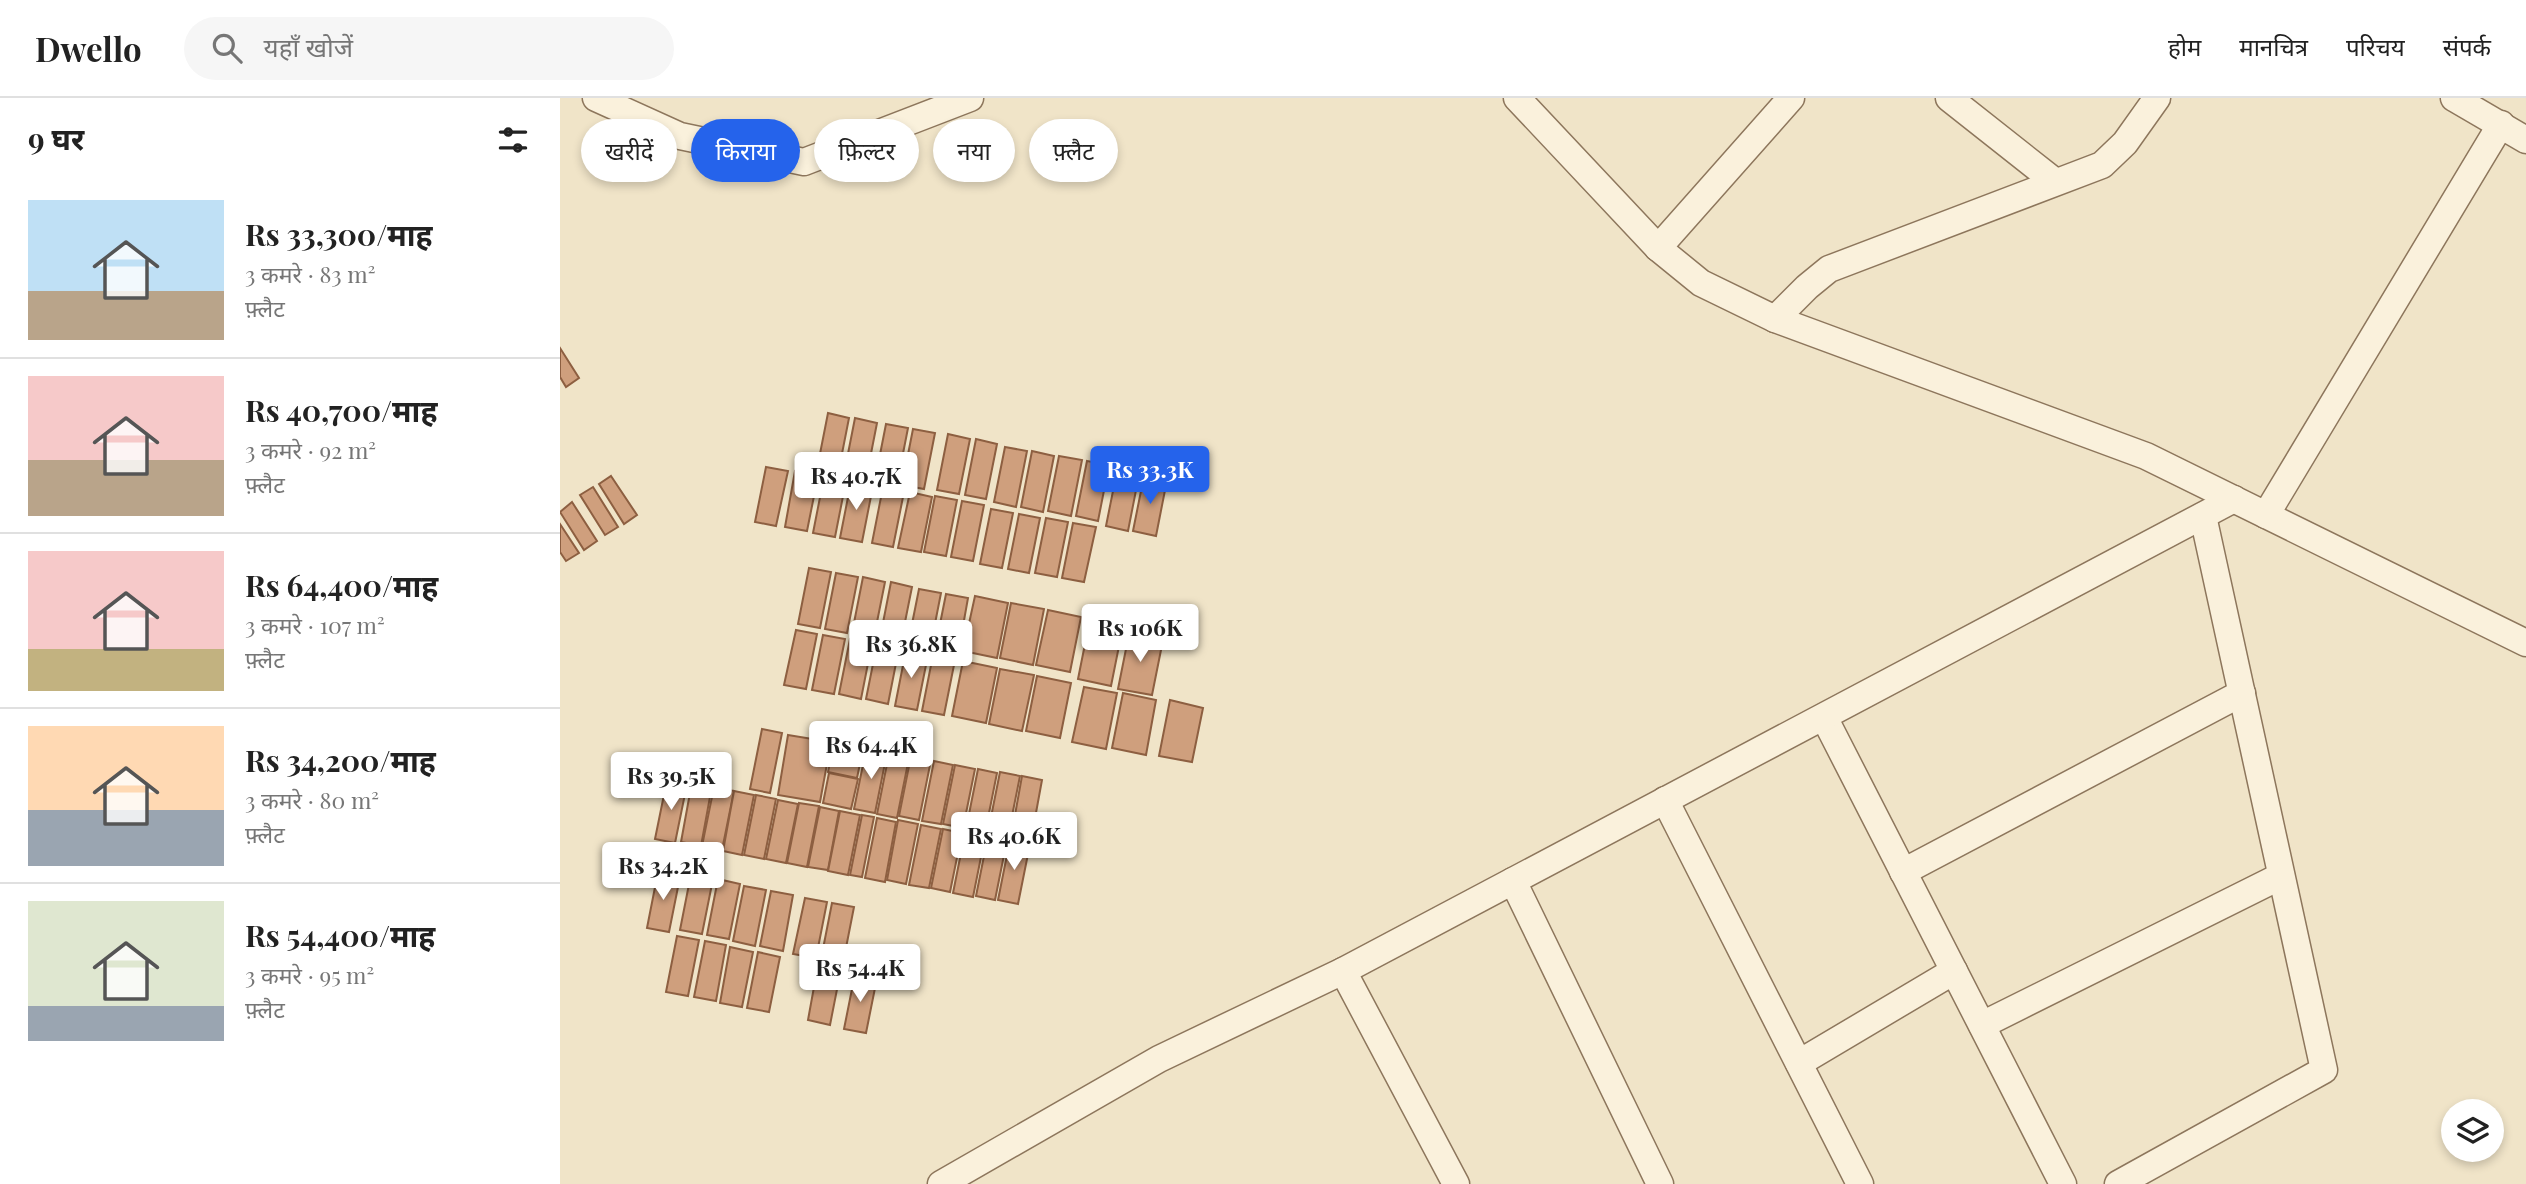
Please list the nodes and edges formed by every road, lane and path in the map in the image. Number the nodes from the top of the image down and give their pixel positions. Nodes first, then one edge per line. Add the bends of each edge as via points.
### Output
1 (596, 98) edge
2 (970, 98) edge
3 (1517, 98) edge
4 (1791, 98) edge
5 (1949, 98) edge
6 (2157, 98) edge
7 (2454, 98) edge
8 (2501, 124) junction
9 (2526, 140) edge
10 (2054, 181) junction
11 (1658, 248) junction
12 (1775, 319) junction
13 (2234, 499) junction
14 (2266, 515) junction
15 (2203, 516) junction
16 (2526, 643) edge
17 (2242, 694) junction
18 (1824, 716) junction
19 (1665, 800) junction
20 (1903, 872) junction
21 (2281, 876) junction
22 (1513, 881) junction
23 (1343, 971) junction
24 (1954, 971) junction
25 (1982, 1026) junction
26 (1799, 1063) junction
27 (942, 1184) edge
28 (1456, 1184) edge
29 (1660, 1184) edge
30 (1860, 1184) edge
31 (2063, 1184) edge
32 (2118, 1184) edge

1 - 2 street via 680,136 804,162
3 - 11 street
4 - 11 street
5 - 10 street
6 - 10 street via 2125,143 2102,165
7 - 8 street
8 - 9 street
8 - 14 street
10 - 12 street via 1829,269
11 - 12 street via 1701,283
12 - 13 street via 2146,456
13 - 14 street
13 - 15 street
14 - 16 street
15 - 17 street
15 - 18 street
17 - 20 street
17 - 21 street
18 - 19 street
18 - 20 street
19 - 22 street
19 - 26 street
20 - 24 street
21 - 25 street
21 - 32 street via 2324,1070
22 - 23 street
22 - 29 street
23 - 27 street via 1159,1059
23 - 28 street
24 - 25 street
24 - 26 street
25 - 31 street
26 - 30 street

